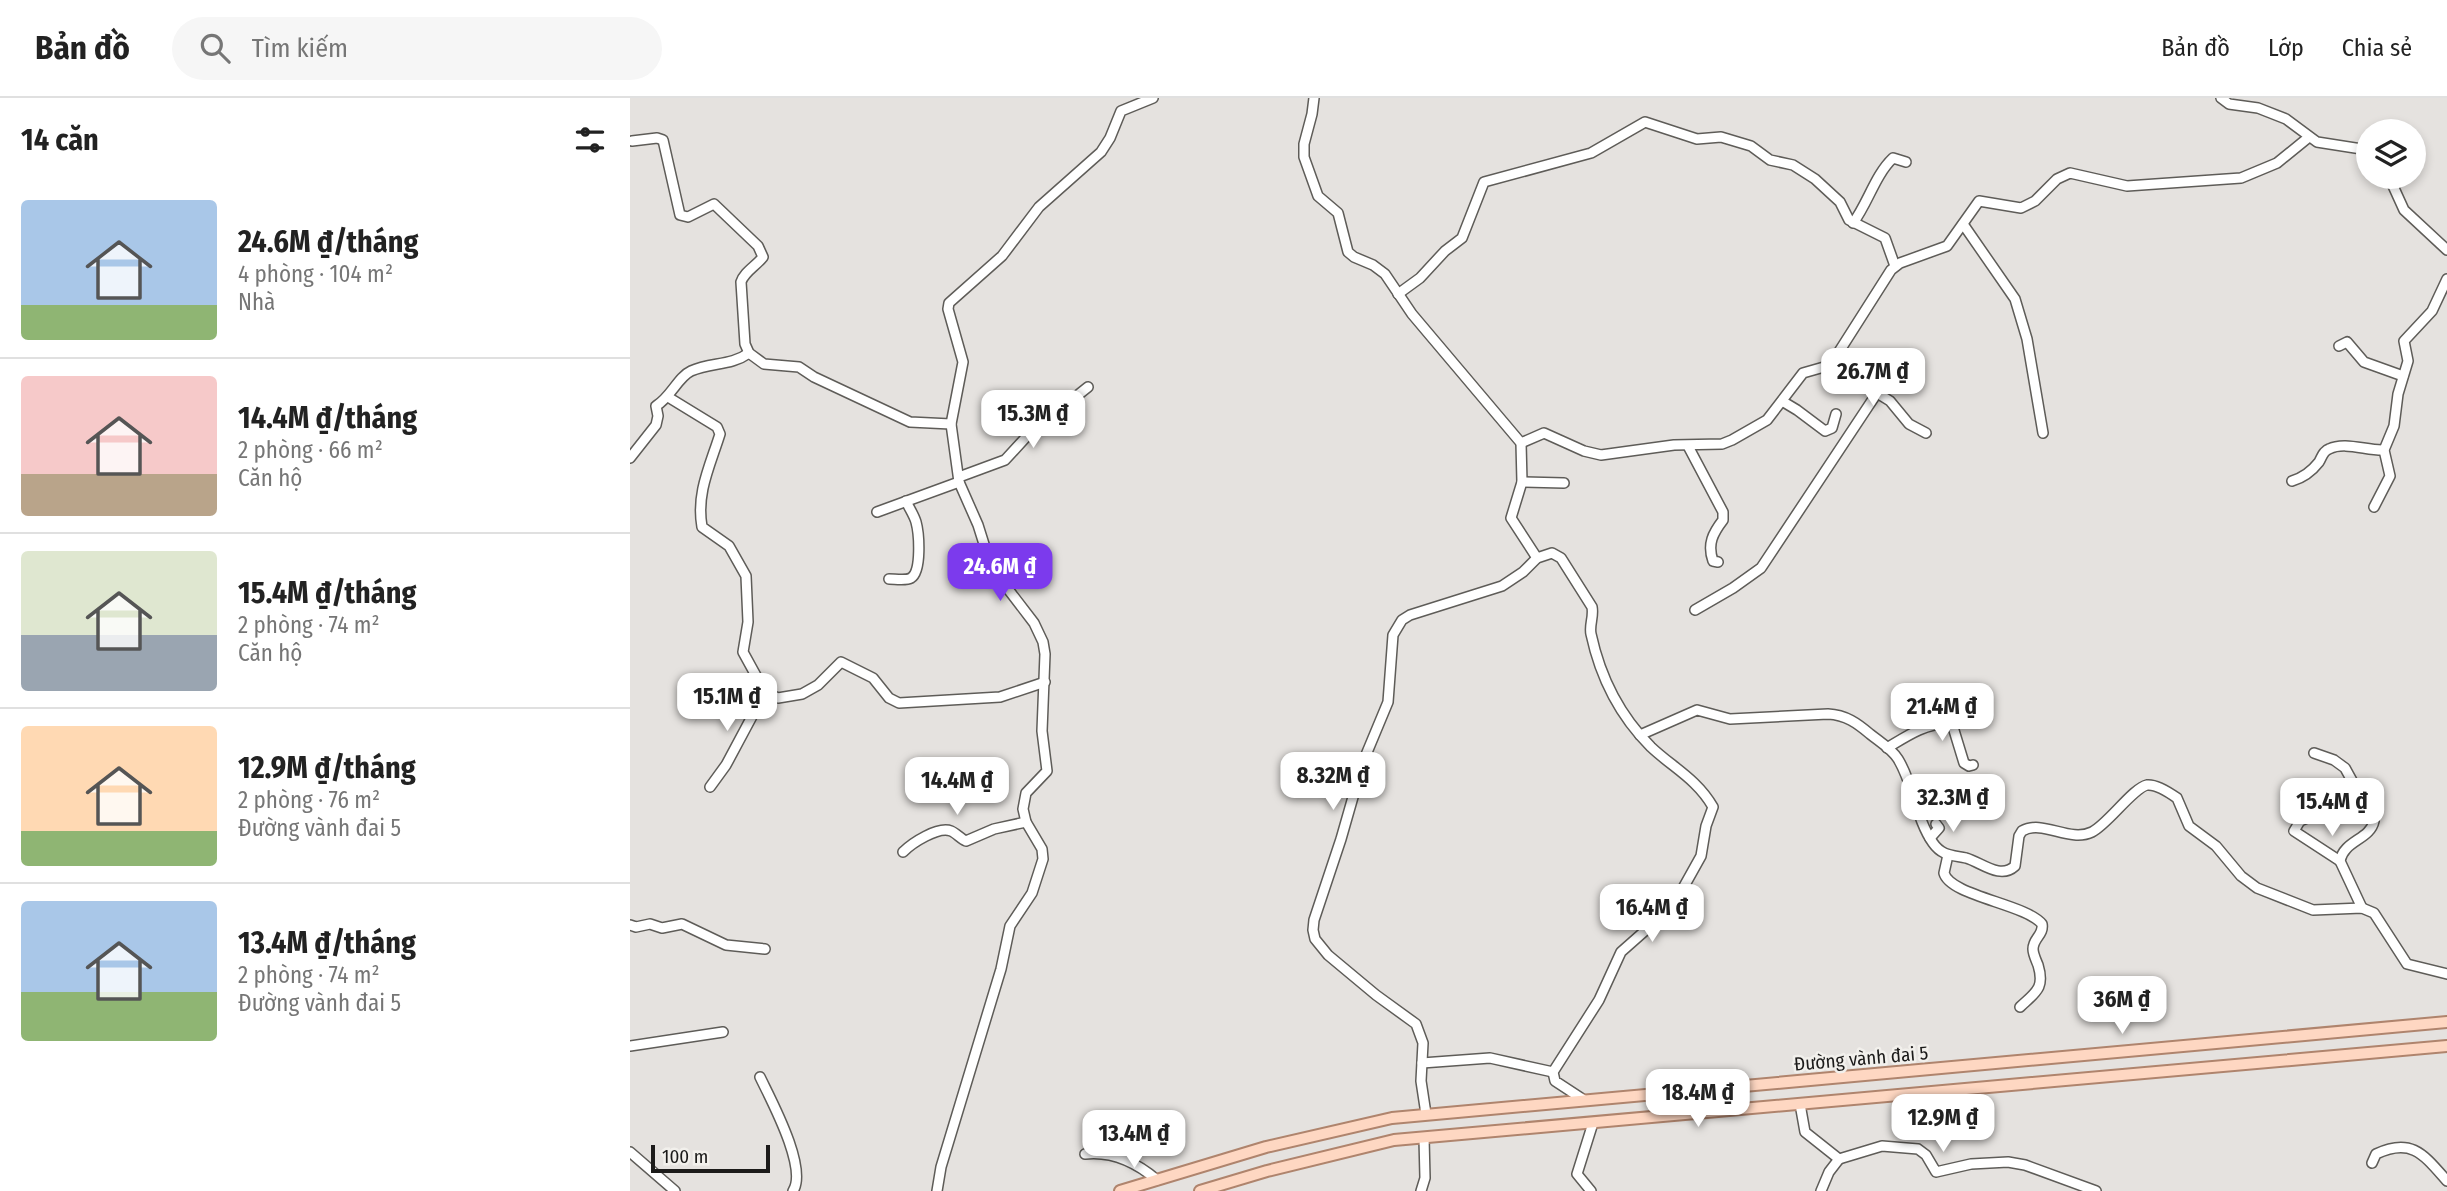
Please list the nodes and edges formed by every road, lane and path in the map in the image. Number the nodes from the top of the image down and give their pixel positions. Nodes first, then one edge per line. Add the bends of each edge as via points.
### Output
1 (1153, 98) edge
2 (1314, 98) edge
3 (2221, 98) edge
4 (2309, 137) junction
5 (632, 141) dead end
6 (2356, 148) edge
7 (1906, 162) dead end
8 (2394, 189) edge
9 (1853, 223) junction
10 (1963, 224) junction
11 (2447, 250) edge
12 (1895, 266) junction
13 (2447, 278) edge
14 (1398, 294) junction
15 (2339, 346) dead end
16 (750, 353) junction
17 (1835, 358) junction
18 (2403, 376) junction
19 (1088, 387) dead end
20 (1877, 393) junction
21 (668, 397) junction
22 (1782, 401) junction
23 (1836, 414) dead end
24 (951, 424) junction
25 (1926, 433) dead end
26 (2043, 433) dead end
27 (1521, 443) junction
28 (1688, 446) junction
29 (2384, 450) junction
30 (630, 458) edge
31 (959, 479) junction
32 (2292, 481) dead end
33 (1522, 482) junction
34 (1564, 483) dead end
35 (906, 501) junction
36 (2374, 507) dead end
37 (877, 512) dead end
38 (1537, 558) junction
39 (1718, 562) dead end
40 (889, 579) dead end
41 (1695, 610) dead end
42 (1045, 682) junction
43 (765, 692) junction
44 (1640, 735) junction
45 (1887, 747) junction
46 (2314, 753) dead end
47 (1973, 765) dead end
48 (710, 787) dead end
49 (2314, 815) dead end
50 (1026, 822) junction
51 (1936, 824) dead end
52 (1930, 838) junction
53 (903, 852) dead end
54 (1948, 855) junction
55 (2340, 861) junction
56 (2362, 908) junction
57 (630, 925) edge
58 (765, 949) dead end
59 (2447, 974) edge
60 (2020, 1007) dead end
61 (2447, 1022) edge
62 (723, 1032) dead end
63 (630, 1046) edge
64 (2447, 1046) edge
65 (1422, 1063) junction
66 (1553, 1072) junction
67 (760, 1077) dead end
68 (1584, 1100) junction
69 (1800, 1104) junction
70 (1426, 1114) junction
71 (1593, 1123) junction
72 (1424, 1138) junction
73 (630, 1152) edge
74 (1086, 1154) dead end
75 (1839, 1159) junction
76 (2372, 1163) dead end
77 (1157, 1180) junction
78 (2447, 1181) edge
79 (675, 1191) edge
80 (793, 1191) edge
81 (937, 1191) edge
82 (1120, 1191) edge
83 (1200, 1191) edge
84 (1421, 1191) edge
85 (1591, 1191) edge
86 (1821, 1191) edge
87 (2096, 1191) edge

1 - 24 street via 1121,111 1101,152 1039,207 1002,256 949,303 962,362
2 - 14 street via 1303,151 1315,190 1338,213 1348,252 1380,269
3 - 4 street via 2286,119
4 - 6 street
4 - 10 street via 2277,163 2231,180 2127,186 2070,173 2021,208 1979,201
5 - 16 street via 663,140 681,215 688,217 714,204 758,247 763,257 741,282
7 - 9 street via 1893,158 1885,165
8 - 11 street via 2404,210
9 - 12 street via 1885,238
9 - 14 street via 1840,202 1793,165 1770,160 1751,146 1721,137 1697,139 1645,122 1591,153 1484,182 1462,238
10 - 12 street via 1947,246
10 - 26 street via 2015,299
12 - 17 street
13 - 18 street via 2432,311 2404,341 2408,361
14 - 27 street
15 - 18 street via 2347,342 2364,362
16 - 21 street via 735,362 687,373
16 - 24 street via 764,364 799,367 910,422
17 - 20 street
17 - 22 street via 1803,373
18 - 29 street
19 - 31 street via 1028,435 1005,460
20 - 25 street via 1909,424
20 - 41 street via 1761,568
21 - 30 street via 656,406 656,425
21 - 43 street via 717,427 720,434 700,498 702,527 729,546 746,576 748,622 743,652
22 - 23 street via 1825,431 1832,428
22 - 28 street via 1767,420 1732,440
24 - 31 street
27 - 28 street via 1544,433 1601,455
27 - 33 street
28 - 39 street via 1723,512 1709,545 1713,561
29 - 32 street via 2354,446 2325,450 2318,464
29 - 36 street via 2390,476
31 - 35 street
31 - 42 street via 993,568 1039,632
33 - 34 street
33 - 38 street via 1511,518
35 - 37 street
35 - 40 street via 916,522 917,568 908,579
38 - 44 street via 1558,554 1591,607 1590,631 1606,684
38 - 65 street via 1502,586 1410,615 1396,627 1388,702 1365,754 1314,920 1315,939 1328,955 1416,1024 1423,1043
42 - 43 street via 1000,697 899,703 873,678 841,663 802,694 778,698
42 - 50 street via 1042,731 1047,771 1026,793
43 - 48 street
44 - 45 street via 1697,710 1730,719 1828,713 1850,719
44 - 66 street via 1683,771 1711,803 1703,849 1671,907 1621,952 1600,1000
45 - 47 street via 1933,723 1948,723 1965,763
45 - 52 street via 1900,763
46 - 55 street via 2345,768 2374,821 2369,832 2345,848
49 - 55 street via 2300,821 2294,831
50 - 53 street via 966,841 946,831 916,840
50 - 81 street via 1043,859 1032,892 1010,926
51 - 52 street via 1938,832
52 - 54 street
54 - 56 street via 1988,869 2011,870 2022,831 2036,827 2090,833 2143,787 2153,786 2177,798 2189,826 2257,888 2313,910
54 - 60 street via 1944,873 1948,881 2042,923 2033,950 2040,986
55 - 56 street
56 - 59 street via 2374,913 2407,964
57 - 58 street via 662,928 682,923 726,946
61 - 68 main road, Đường vành đai 5
62 - 63 street
64 - 69 main road
65 - 66 street via 1490,1058
65 - 70 street
66 - 68 street via 1555,1081
67 - 80 street via 793,1155
68 - 70 main road, Đường vành đai 5
69 - 71 main road
69 - 75 street via 1805,1132
70 - 77 main road, Đường vành đai 5 via 1266,1147
71 - 72 main road
71 - 85 street via 1577,1174
72 - 83 main road via 1394,1140 1292,1164
72 - 84 street
73 - 79 street
74 - 77 street via 1112,1154
75 - 86 street
75 - 87 street via 1882,1146 1918,1149 1936,1172 2008,1162
76 - 78 street via 2376,1154 2391,1147 2415,1149
77 - 82 main road, Đường vành đai 5

